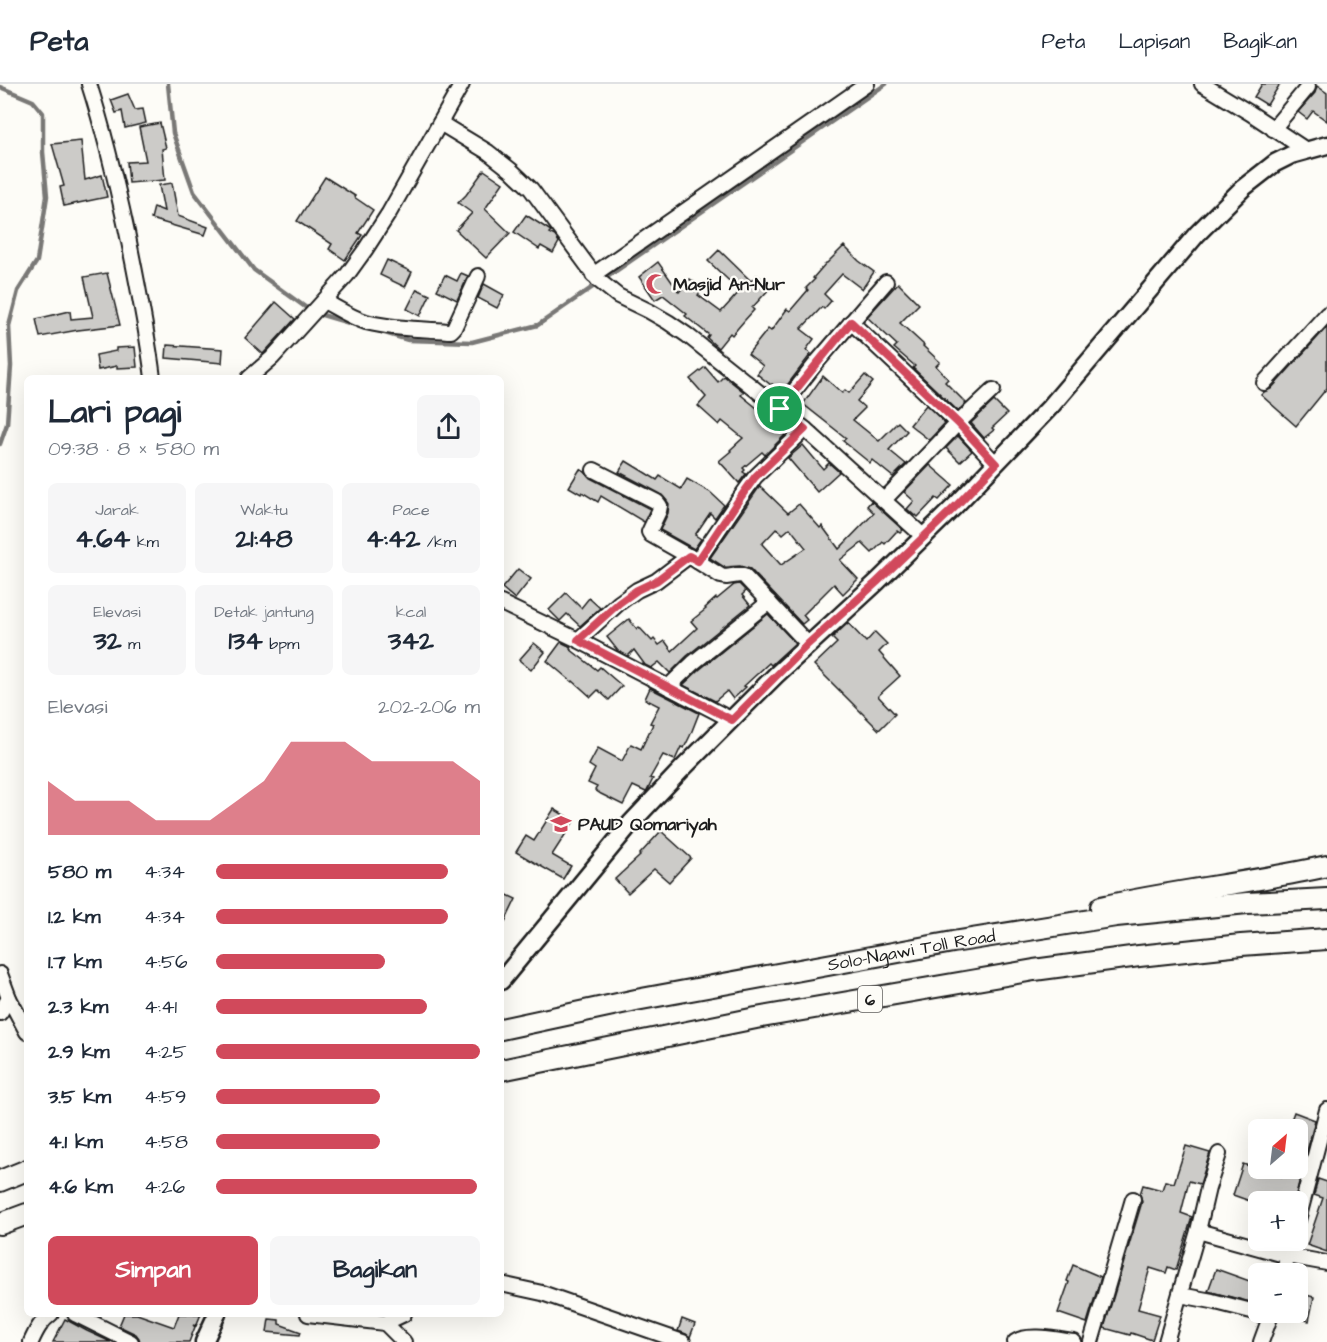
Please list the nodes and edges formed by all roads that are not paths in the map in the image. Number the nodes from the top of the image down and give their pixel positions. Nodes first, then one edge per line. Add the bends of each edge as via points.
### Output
1 (89, 84) edge
2 (462, 84) edge
3 (867, 84) edge
4 (1202, 84) edge
5 (1308, 87) dead end
6 (440, 123) junction
7 (1273, 129) junction
8 (1327, 145) edge
9 (1306, 150) junction
10 (478, 276) dead end
11 (596, 277) junction
12 (886, 282) dead end
13 (323, 303) junction
14 (1327, 314) edge
15 (851, 322) junction
16 (153, 375) edge
17 (252, 375) edge
18 (1264, 383) dead end
19 (993, 390) dead end
20 (780, 409) junction
21 (958, 423) junction
22 (805, 429) junction
23 (996, 464) junction
24 (594, 470) dead end
25 (884, 500) junction
26 (923, 536) junction
27 (693, 558) junction
28 (769, 602) junction
29 (504, 604) edge
30 (578, 640) junction
31 (808, 644) junction
32 (668, 687) junction
33 (732, 720) junction
34 (1327, 866) edge
35 (1327, 899) edge
36 (1327, 939) edge
37 (952, 942) junction
38 (1241, 945) junction
39 (1327, 947) edge
40 (0, 974) edge
41 (504, 977) edge
42 (9, 998) junction
43 (0, 1013) edge
44 (24, 1026) edge
45 (504, 1028) edge
46 (504, 1069) edge
47 (1327, 1110) edge
48 (1219, 1154) dead end
49 (24, 1171) edge
50 (0, 1181) edge
51 (1306, 1191) edge
52 (1133, 1199) dead end
53 (24, 1215) edge
54 (0, 1224) edge
55 (1198, 1231) junction
56 (1289, 1251) edge
57 (1288, 1256) junction
58 (1286, 1263) edge
59 (1327, 1263) edge
60 (504, 1285) edge
61 (1180, 1295) junction
62 (1248, 1309) edge
63 (48, 1317) edge
64 (81, 1317) edge
65 (216, 1317) edge
66 (334, 1317) edge
67 (398, 1317) edge
68 (386, 1323) junction
69 (1268, 1323) edge
70 (31, 1342) edge
71 (131, 1342) edge
72 (204, 1342) edge
73 (404, 1342) edge
74 (683, 1342) edge
75 (1015, 1342) edge
76 (1074, 1342) edge
77 (1091, 1342) edge
78 (1166, 1342) edge
79 (1261, 1342) edge

1 - 16 street via 110,152 146,324
2 - 6 street
3 - 11 street
4 - 7 street
5 - 7 street
6 - 11 street via 488,152 531,189
6 - 13 street via 365,250
7 - 9 street
8 - 9 main road
9 - 23 main road via 1261,172 1197,234 1051,406
10 - 13 street via 451,331 375,324
11 - 20 street via 618,296 668,322
12 - 15 street
13 - 17 street
14 - 18 street
15 - 20 street
15 - 21 street
19 - 21 street
20 - 22 street
21 - 23 street
21 - 25 street
22 - 25 street
22 - 27 street via 755,477
23 - 26 main road
24 - 27 street via 657,502 660,506 649,532 651,536
25 - 26 street
26 - 31 main road
27 - 28 street via 721,576 744,576
27 - 30 street via 637,590
28 - 31 street
28 - 32 street
29 - 30 street
30 - 32 street
31 - 33 main road
32 - 33 street
33 - 41 main road via 631,823
34 - 37 highway via 1134,900
35 - 37 highway, Solo–Ngawi Toll Road / 6 via 1116,916
36 - 38 highway, 6
37 - 45 highway, Solo–Ngawi Toll Road / 6
38 - 39 highway
38 - 46 highway, 6 via 1023,972 756,1018
40 - 42 street
42 - 43 street
42 - 44 street
47 - 51 street
48 - 55 street
49 - 50 highway
52 - 77 street
53 - 54 highway
55 - 57 street
55 - 61 street
56 - 57 street
57 - 58 street
57 - 59 street
60 - 74 street via 542,1293
61 - 62 street
61 - 78 street
63 - 70 street
64 - 71 street
65 - 72 main road
66 - 68 street
67 - 68 street
68 - 73 street
69 - 79 street
75 - 76 street via 1021,1338

